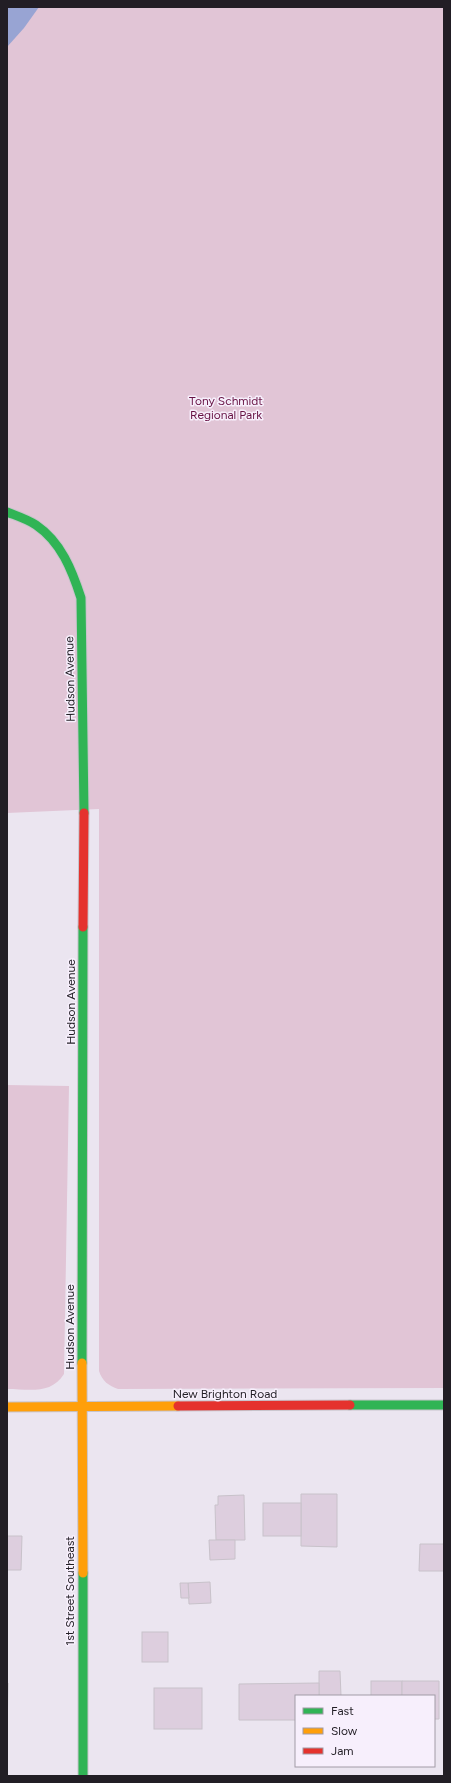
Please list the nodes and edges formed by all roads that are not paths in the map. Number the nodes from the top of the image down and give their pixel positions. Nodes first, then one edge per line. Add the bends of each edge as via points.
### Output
1 (7, 512) edge
2 (444, 1405) edge
3 (7, 1407) edge
4 (82, 1407) junction
5 (83, 1776) edge

1 - 4 street, Hudson Avenue via 36,525 51,538 74,576 81,598 84,808
2 - 4 street, New Brighton Road
3 - 4 street, New Brighton Road
4 - 5 street, 1st Street Southeast

